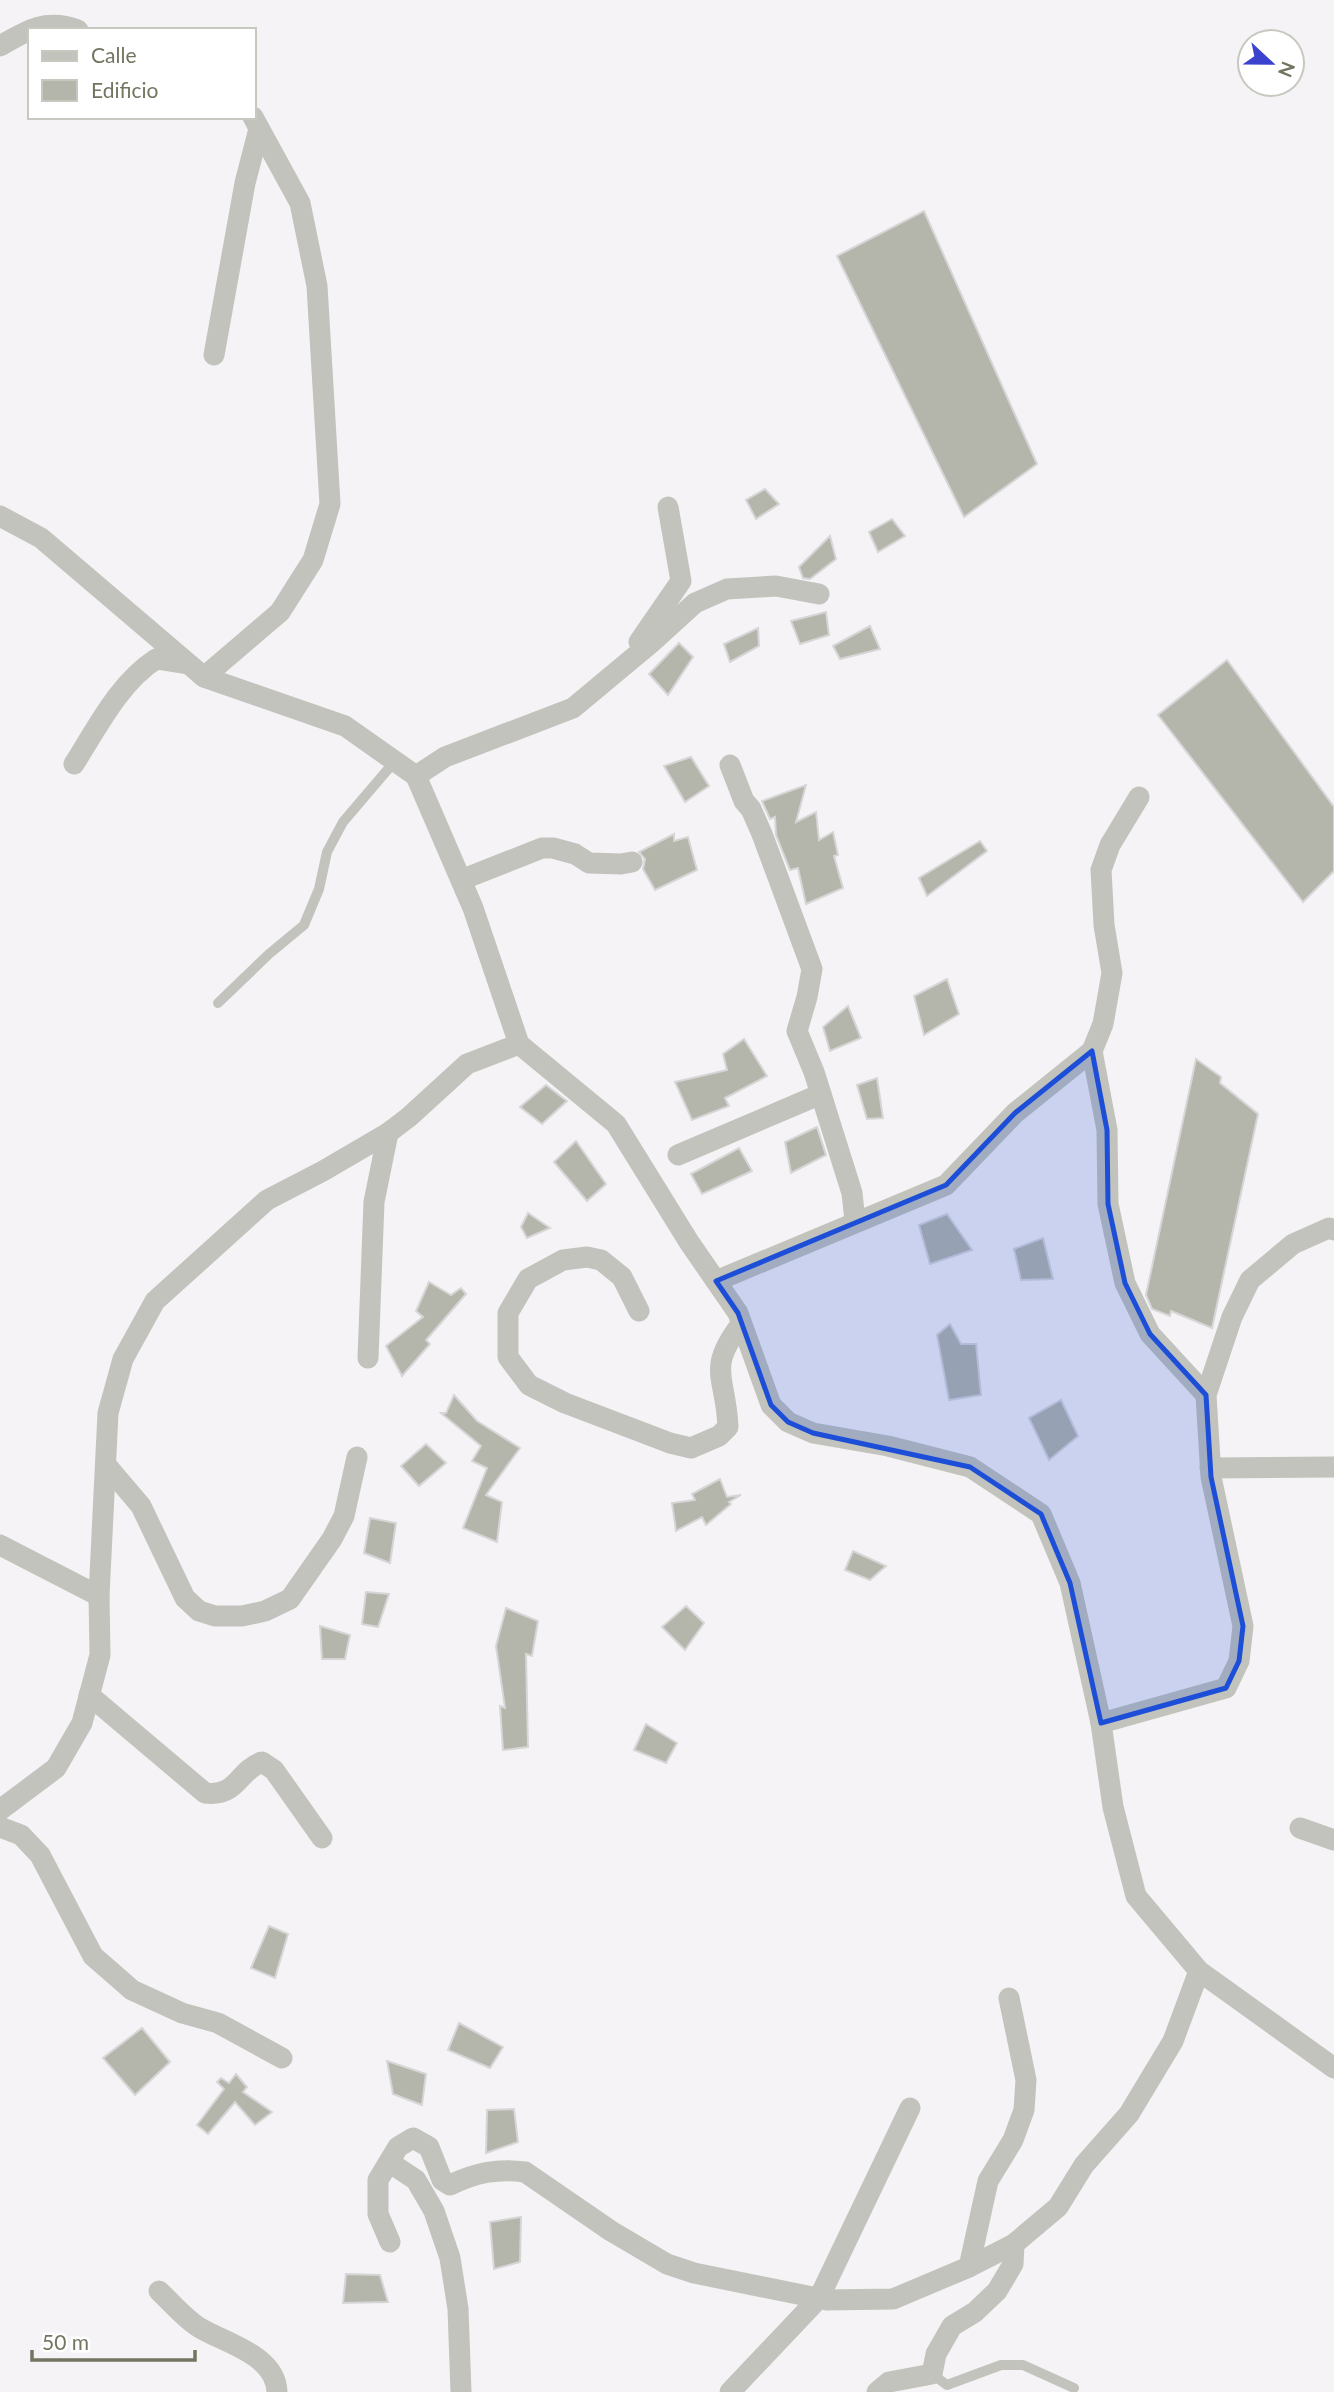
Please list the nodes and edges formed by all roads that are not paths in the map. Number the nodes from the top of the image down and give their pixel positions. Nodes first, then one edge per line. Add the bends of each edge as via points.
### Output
1 (31, 28) edge
2 (73, 28) edge
3 (28, 30) edge
4 (0, 46) edge
5 (256, 123) edge
6 (214, 355) dead end
7 (668, 508) dead end
8 (0, 516) edge
9 (820, 594) dead end
10 (197, 671) junction
11 (617, 672) junction
12 (395, 761) junction
13 (74, 764) dead end
14 (730, 765) dead end
15 (416, 776) junction
16 (1139, 797) dead end
17 (632, 862) dead end
18 (461, 880) junction
19 (218, 1003) dead end
20 (519, 1044) junction
21 (1091, 1051) junction
22 (821, 1094) junction
23 (388, 1133) junction
24 (678, 1155) dead end
25 (855, 1221) junction
26 (1334, 1230) edge
27 (716, 1280) junction
28 (639, 1311) dead end
29 (741, 1324) junction
30 (368, 1358) dead end
31 (1206, 1395) junction
32 (357, 1457) dead end
33 (107, 1466) junction
34 (1334, 1467) edge
35 (1210, 1468) junction
36 (0, 1545) edge
37 (99, 1596) junction
38 (89, 1695) junction
39 (1101, 1723) junction
40 (0, 1810) edge
41 (0, 1827) edge
42 (1300, 1828) dead end
43 (322, 1838) dead end
44 (1334, 1840) edge
45 (1199, 1970) junction
46 (1009, 1998) dead end
47 (282, 2058) dead end
48 (1334, 2068) edge
49 (910, 2108) dead end
50 (389, 2162) junction
51 (390, 2242) dead end
52 (1014, 2244) junction
53 (969, 2267) junction
54 (159, 2291) dead end
55 (819, 2298) junction
56 (932, 2374) junction
57 (1073, 2388) dead end
58 (277, 2392) edge
59 (461, 2392) edge
60 (730, 2392) edge
61 (877, 2392) edge

1 - 2 street via 62,24
3 - 4 street
5 - 6 street
5 - 10 street via 300,203 314,274 330,504 313,560 280,612
7 - 11 street via 681,581
8 - 10 street via 41,538
9 - 11 street via 776,586 727,589 695,603
10 - 12 street via 345,726
10 - 13 street via 156,659 141,669
11 - 15 street via 573,708 445,757
12 - 15 street
12 - 19 lane via 344,822 327,852 304,925
14 - 22 street via 762,834 812,969 797,1031
15 - 18 street
16 - 21 street via 1110,845 1101,870 1112,973 1104,1024
17 - 18 street via 589,863 575,854 542,848
18 - 20 street
20 - 23 street via 467,1063
20 - 27 street via 616,1124
21 - 25 street via 1015,1113 946,1185
21 - 31 street via 1107,1130 1108,1204 1125,1283 1150,1334
22 - 24 street
22 - 25 street via 852,1193
23 - 30 street via 374,1202
23 - 33 street via 267,1200 155,1301 123,1359 108,1413
25 - 27 street
26 - 31 street via 1329,1228 1293,1244 1250,1280 1232,1317
27 - 29 street
28 - 29 street via 622,1278 601,1260 563,1261 528,1279 508,1312 508,1357 529,1385 553,1397 691,1448 729,1427 718,1367 726,1343
29 - 39 street via 771,1405 788,1422 813,1433 888,1446 970,1468 1041,1514 1070,1583
31 - 35 street
32 - 33 street via 344,1516 290,1599 242,1616 215,1616 185,1598 141,1506
33 - 37 street
34 - 35 street
35 - 39 street via 1243,1626 1239,1661 1226,1688
36 - 37 street
37 - 38 street via 100,1655
38 - 40 street via 82,1723 56,1768
38 - 43 street via 205,1793 220,1794 233,1787 262,1762 274,1770
39 - 45 street via 1113,1807 1136,1896
41 - 47 street via 21,1835 40,1855 93,1956 132,1990 182,2013 218,2022
42 - 44 street
45 - 48 street
45 - 52 street via 1173,2041 1129,2114 1084,2165 1058,2207
46 - 53 street via 1026,2080 1024,2110 1013,2140 988,2181
49 - 55 street
50 - 51 street via 378,2180 378,2214
50 - 55 street via 398,2147 413,2138 429,2147 442,2180 450,2185 475,2173 525,2172 667,2264
50 - 59 street via 416,2180 434,2211 446,2246 458,2309
52 - 53 street
52 - 56 street via 1013,2264 997,2291 952,2326 936,2354
53 - 55 street via 893,2300
54 - 58 street via 199,2328 259,2359
55 - 60 street
56 - 57 lane via 947,2385 1001,2365 1023,2365
56 - 61 street via 889,2382

